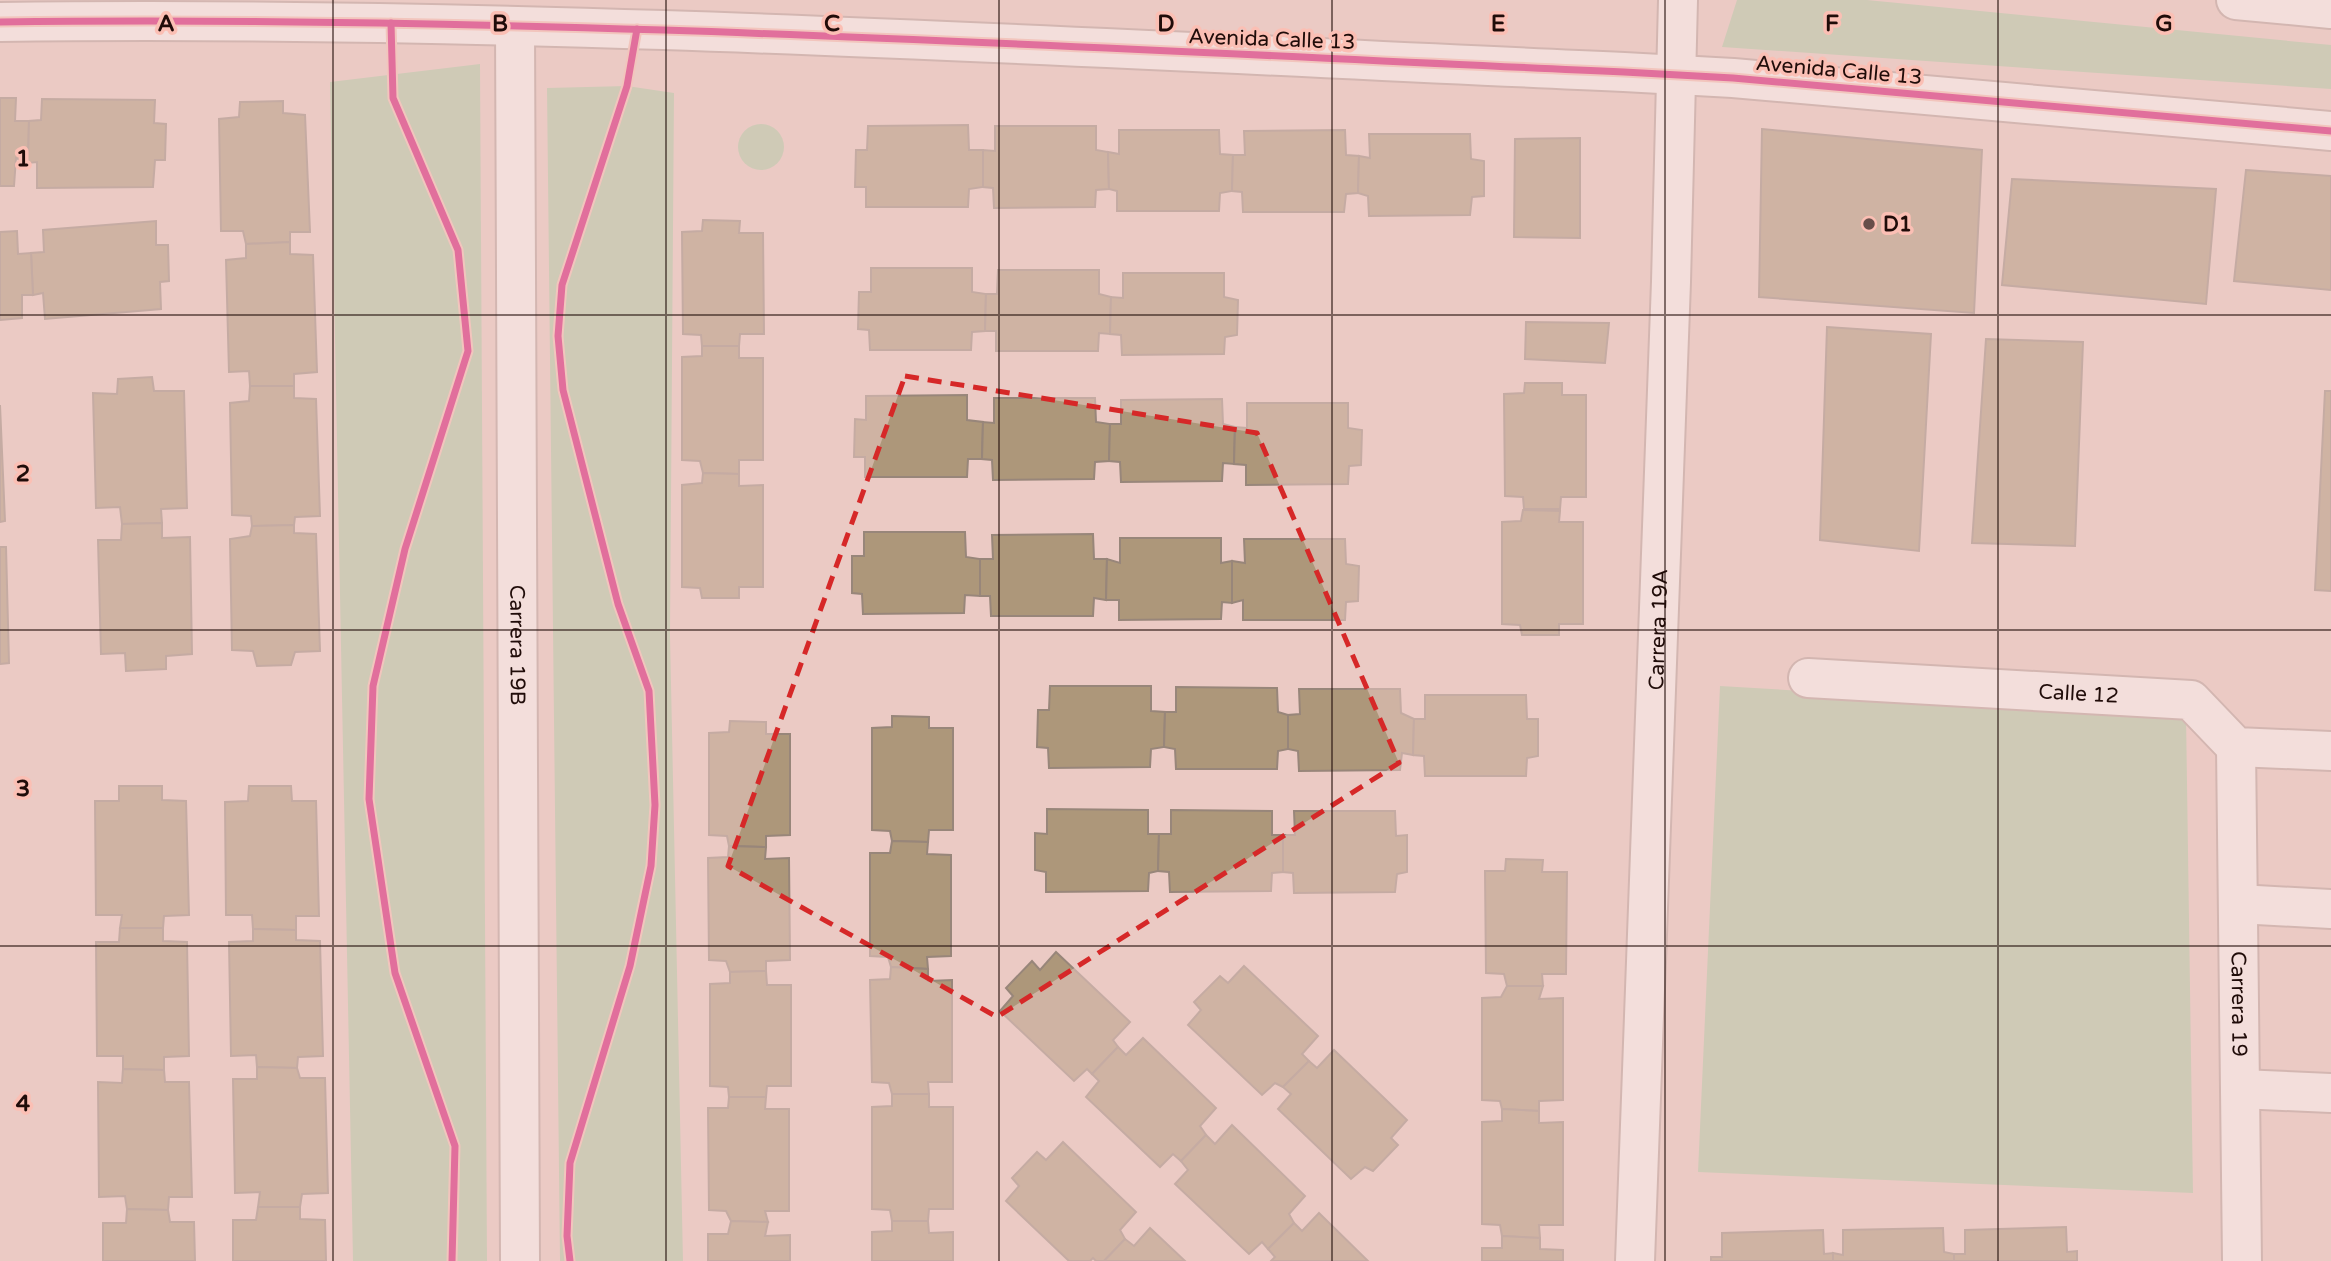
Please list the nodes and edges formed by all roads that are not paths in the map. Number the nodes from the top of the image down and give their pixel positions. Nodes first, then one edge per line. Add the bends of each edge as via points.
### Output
1 (1678, 0) edge
2 (2248, 1) edge
3 (2331, 9) edge
4 (0, 22) edge
5 (515, 27) junction
6 (1675, 75) junction
7 (2331, 131) edge
8 (1808, 678) dead end
9 (2236, 747) junction
10 (2331, 751) edge
11 (2238, 904) junction
12 (2331, 909) edge
13 (2240, 1088) junction
14 (2331, 1093) edge
15 (520, 1261) edge
16 (1635, 1261) edge
17 (2242, 1261) edge

1 - 6 street, Carrera 19A
2 - 3 street
4 - 5 street, Avenida Calle 13
5 - 6 street, Avenida Calle 13
5 - 15 street, Carrera 19B
6 - 7 street, Avenida Calle 13
6 - 16 street, Carrera 19A
8 - 9 street, Calle 12 via 2191,700
9 - 10 street
9 - 11 street, Carrera 19
11 - 12 street
11 - 13 street, Carrera 19
13 - 14 street
13 - 17 street, Carrera 19

